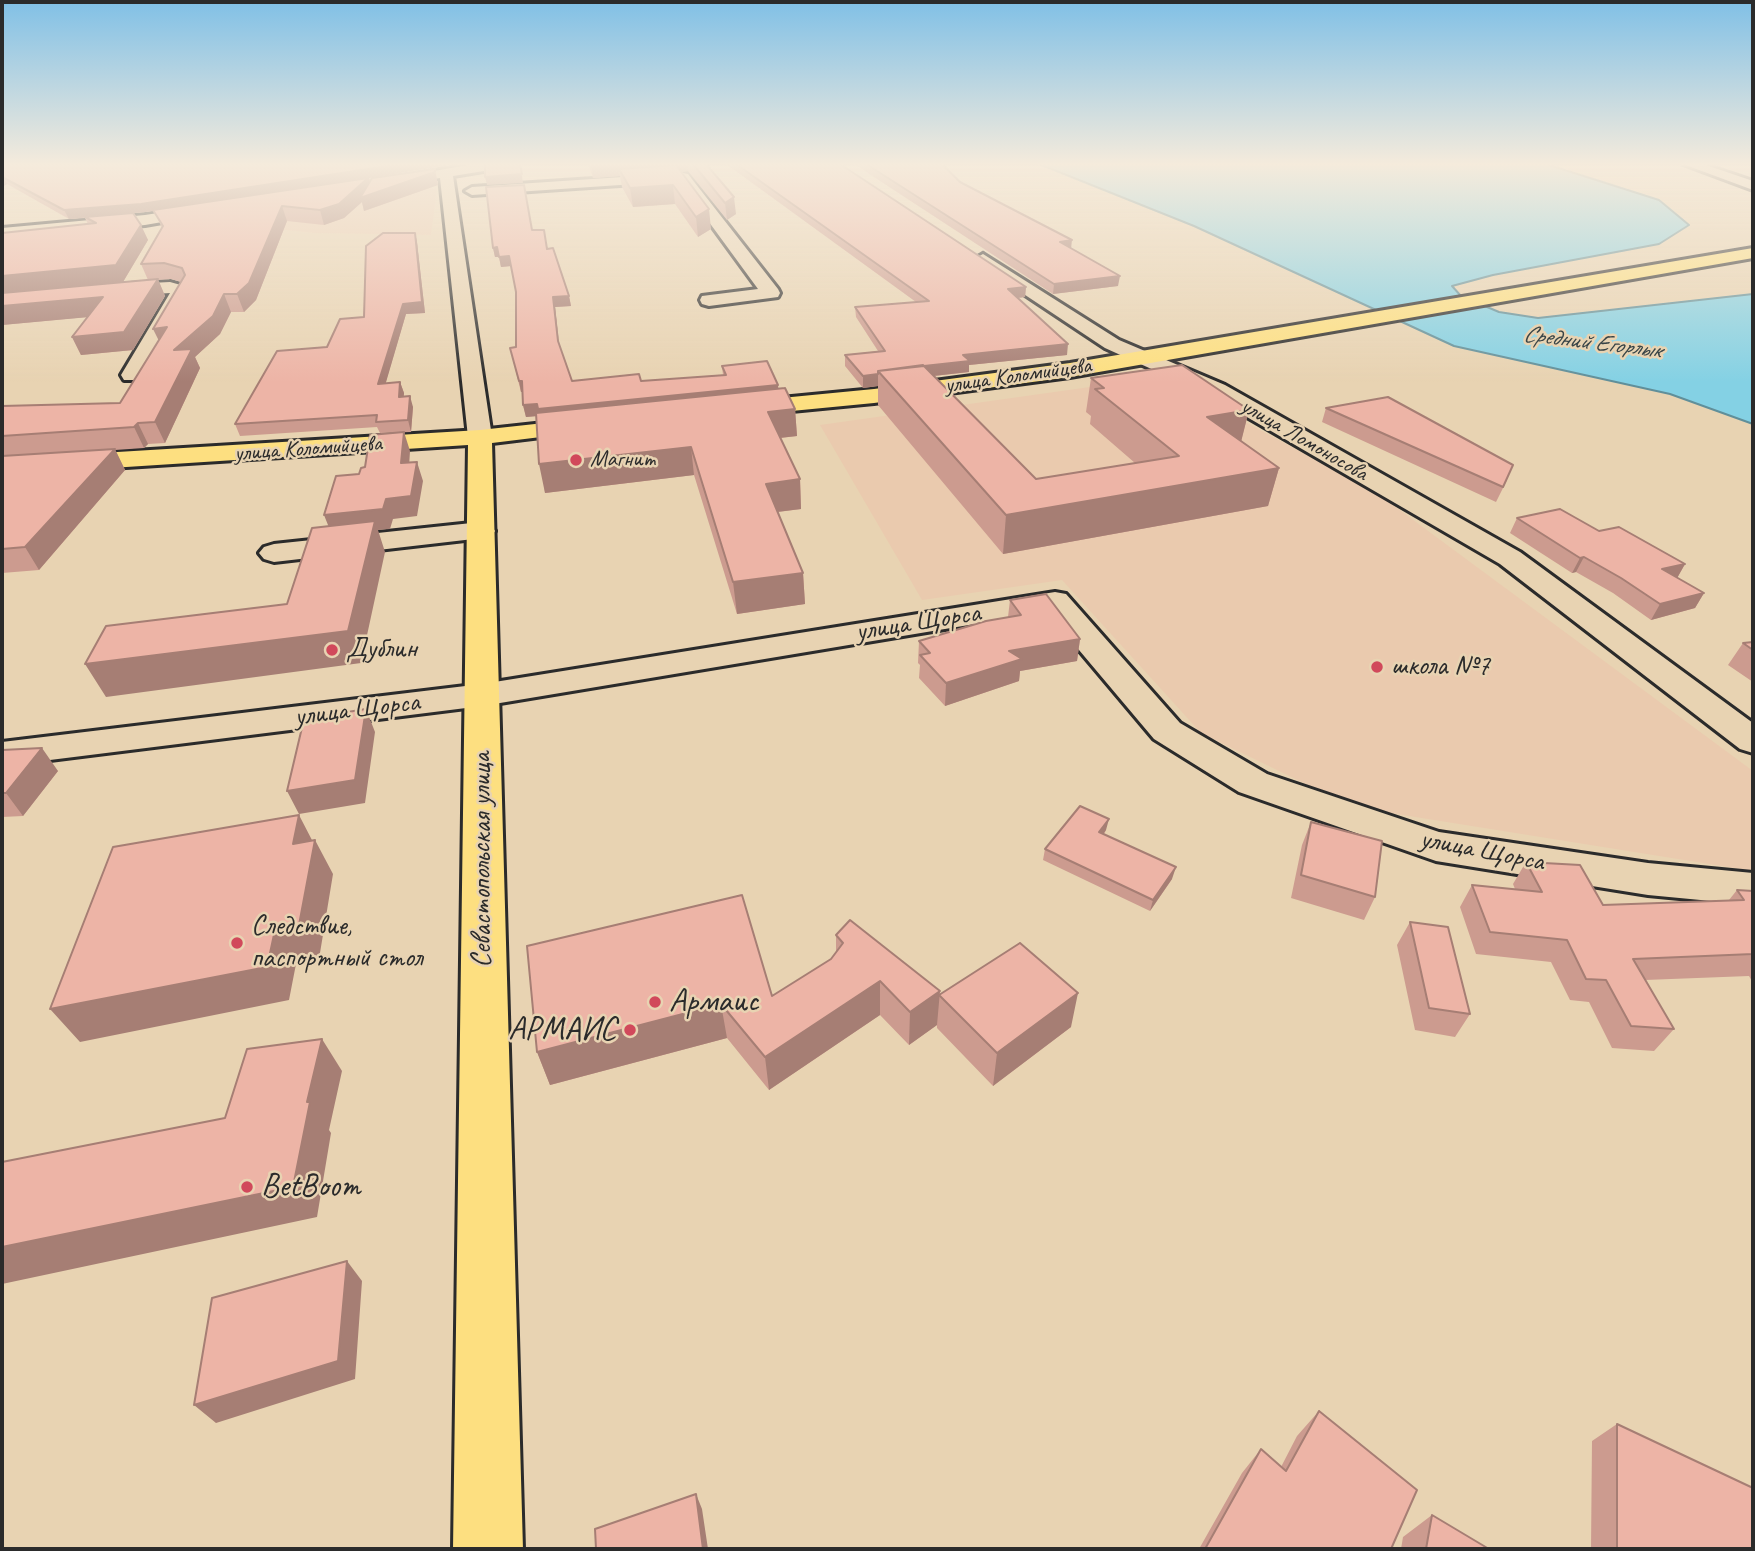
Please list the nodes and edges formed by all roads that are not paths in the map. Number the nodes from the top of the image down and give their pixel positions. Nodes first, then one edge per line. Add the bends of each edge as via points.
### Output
1 (156, 236) edge
2 (454, 236) edge
3 (728, 236) edge
4 (159, 240) edge
5 (962, 246) edge
6 (1753, 253) edge
7 (142, 269) edge
8 (131, 289) junction
9 (92, 293) edge
10 (709, 300) dead end
11 (1142, 357) junction
12 (132, 375) dead end
13 (714, 412) edge
14 (618, 422) edge
15 (480, 436) junction
16 (2, 467) edge
17 (481, 531) junction
18 (274, 554) dead end
19 (482, 695) junction
20 (1753, 741) edge
21 (2, 754) edge
22 (1753, 889) edge
23 (488, 1549) edge

1 - 4 street
2 - 15 street, Севастопольская улица
3 - 10 street via 771,293
5 - 11 street, улица Ломоносова via 1112,344
6 - 11 main road, улица Коломийцева
7 - 8 street
8 - 9 street
8 - 12 street via 170,287 181,291
11 - 13 main road, улица Коломийцева via 888,394
11 - 20 street, улица Ломоносова via 1217,390 1510,558
14 - 15 main road, улица Коломийцева
15 - 16 main road, улица Коломийцева
15 - 17 main road, Севастопольская улица
17 - 18 street
17 - 19 main road, Севастопольская улица
19 - 21 street, улица Щорса
19 - 22 street, улица Щорса via 1055,601 1167,731 1252,783 1436,846 1648,879
19 - 23 main road, Севастопольская улица

